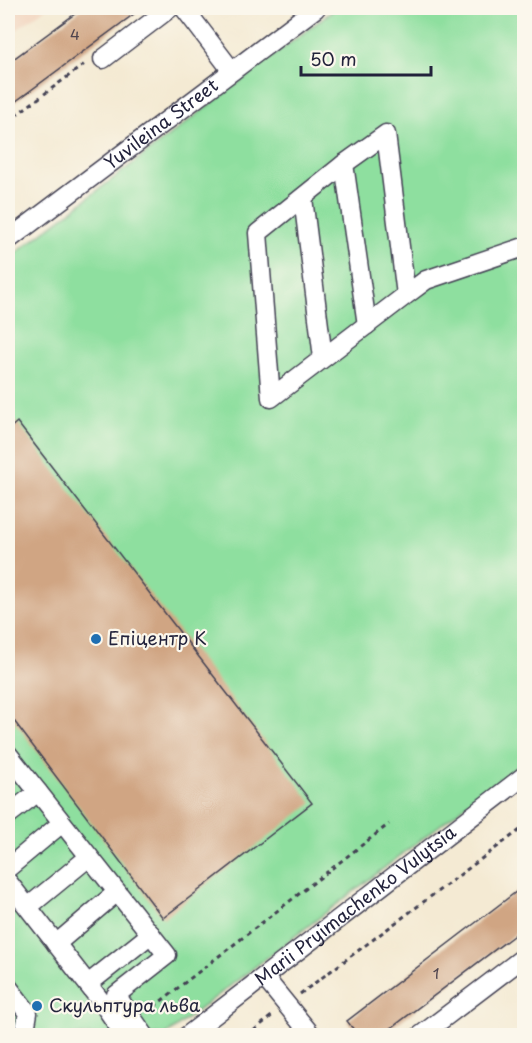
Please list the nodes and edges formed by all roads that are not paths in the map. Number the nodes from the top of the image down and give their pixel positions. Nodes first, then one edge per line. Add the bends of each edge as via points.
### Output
1 (170, 8) edge
2 (184, 8) edge
3 (316, 8) edge
4 (103, 59) dead end
5 (232, 71) junction
6 (344, 164) junction
7 (303, 198) junction
8 (8, 240) edge
9 (525, 247) edge
10 (406, 295) junction
11 (367, 325) junction
12 (323, 358) junction
13 (8, 755) edge
14 (525, 776) edge
15 (38, 792) junction
16 (8, 815) edge
17 (62, 823) junction
18 (89, 857) junction
19 (8, 868) edge
20 (8, 882) edge
21 (117, 892) junction
22 (28, 908) junction
23 (151, 934) junction
24 (56, 944) junction
25 (525, 957) edge
26 (264, 977) junction
27 (88, 984) junction
28 (8, 987) edge
29 (110, 1000) junction
30 (135, 1031) edge
31 (24, 1035) edge
32 (187, 1035) edge
33 (312, 1035) edge
34 (420, 1035) edge

1 - 4 street
2 - 5 street
3 - 5 street, Yuvileina Street
5 - 8 street, Yuvileina Street
6 - 7 street
6 - 10 street via 386,134
6 - 11 street
7 - 12 street
7 - 12 street via 258,233 271,398
9 - 10 street via 426,280
10 - 11 street
11 - 12 street
13 - 15 street
14 - 26 street, Marii Pryimachenko Vulytsia
15 - 16 street
15 - 17 street
17 - 18 street
17 - 19 street
18 - 21 street
18 - 22 street
20 - 22 street
21 - 23 street
21 - 24 street
22 - 24 street
23 - 27 street
23 - 29 street via 167,955
24 - 27 street
25 - 34 street
26 - 32 street, Marii Pryimachenko Vulytsia
26 - 33 street
27 - 29 street
28 - 31 street via 28,1013
29 - 30 street

